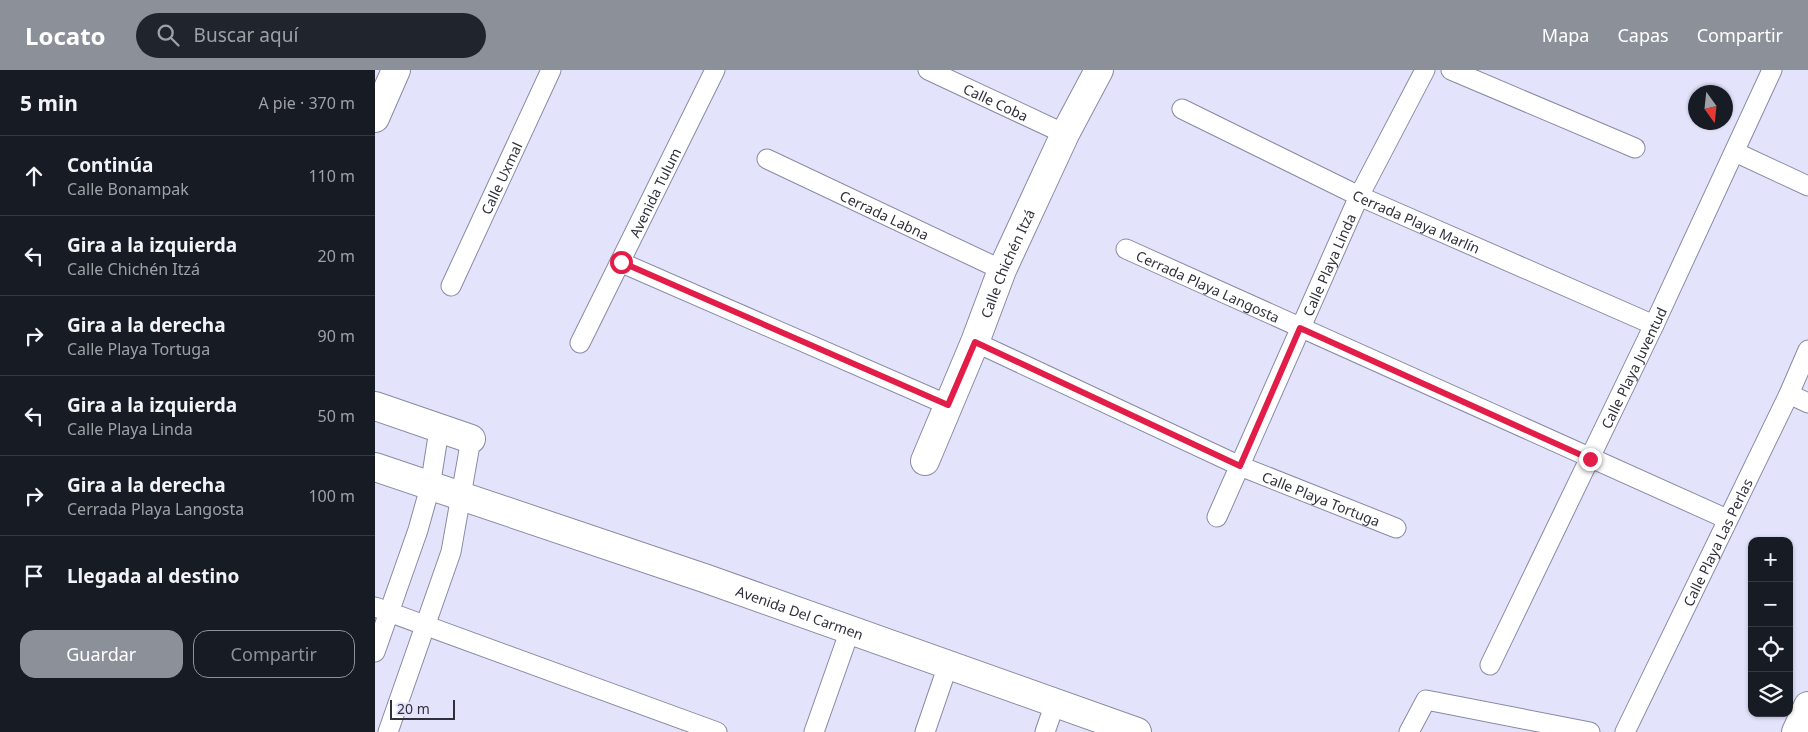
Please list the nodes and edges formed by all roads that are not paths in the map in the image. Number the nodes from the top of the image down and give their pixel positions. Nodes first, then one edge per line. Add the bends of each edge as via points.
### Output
1 (396, 70) edge
2 (551, 70) edge
3 (715, 70) edge
4 (928, 70) edge
5 (1099, 70) edge
6 (1425, 70) edge
7 (1451, 70) edge
8 (1772, 70) edge
9 (1182, 109) dead end
10 (375, 118) edge
11 (1065, 134) junction
12 (1635, 148) dead end
13 (1735, 152) junction
14 (767, 159) dead end
15 (1808, 186) edge
16 (1359, 196) junction
17 (1126, 249) dead end
18 (621, 262) junction
19 (1001, 270) junction
20 (451, 286) dead end
21 (1654, 325) junction
22 (1300, 328) junction
23 (975, 342) junction
24 (581, 343) dead end
25 (1808, 350) edge
26 (1789, 394) junction
27 (1808, 402) edge
28 (948, 405) junction
29 (375, 406) edge
30 (439, 430) junction
31 (471, 440) joint
32 (1590, 459) junction
33 (925, 461) dead end
34 (1240, 466) junction
35 (375, 467) edge
36 (429, 487) junction
37 (461, 498) junction
38 (1217, 517) dead end
39 (1727, 519) junction
40 (1396, 528) dead end
41 (382, 610) edge
42 (425, 626) junction
43 (850, 630) junction
44 (375, 652) edge
45 (948, 665) junction
46 (1491, 665) dead end
47 (1055, 703) junction
48 (1808, 706) edge
49 (388, 732) edge
50 (717, 732) edge
51 (815, 732) edge
52 (925, 732) edge
53 (1045, 732) edge
54 (1137, 732) edge
55 (1409, 732) edge
56 (1590, 732) edge
57 (1625, 732) edge
58 (1797, 732) edge

1 - 10 main road
2 - 20 street, Calle Uxmal
3 - 18 street, Avenida Tulum
4 - 11 street, Calle Coba
5 - 11 main road, Calle Chichén Itzá
6 - 16 street, Calle Playa Linda
7 - 12 street
8 - 13 street, Calle Playa Juventud
9 - 16 street, Cerrada Playa Marlín
11 - 19 main road, Calle Chichén Itzá
13 - 15 street
13 - 21 street, Calle Playa Juventud
14 - 19 street, Cerrada Labna
16 - 21 street, Cerrada Playa Marlín
16 - 22 street, Calle Playa Linda
17 - 22 street, Cerrada Playa Langosta
18 - 24 street, Avenida Tulum
18 - 28 street
19 - 23 main road, Calle Chichén Itzá
21 - 32 street, Calle Playa Juventud
22 - 32 street, Cerrada Playa Langosta
22 - 34 street, Calle Playa Linda
23 - 28 main road, Calle Chichén Itzá
23 - 34 street, Calle Playa Tortuga
25 - 26 street, Calle Playa Las Perlas
26 - 27 street
26 - 39 street, Calle Playa Las Perlas
28 - 33 main road, Calle Chichén Itzá
29 - 30 main road
30 - 31 main road
30 - 36 street
31 - 37 street
32 - 39 street, Cerrada Playa Langosta
32 - 46 street, Calle Playa Juventud
34 - 38 street, Calle Playa Linda
34 - 40 street, Calle Playa Tortuga
35 - 36 main road, Avenida Del Carmen
36 - 37 main road, Avenida Del Carmen
36 - 41 street via 419,530
37 - 42 street via 451,552
37 - 43 main road, Avenida Del Carmen
39 - 57 street, Calle Playa Las Perlas
41 - 42 street
41 - 44 street
42 - 49 street
42 - 50 street
43 - 45 main road, Avenida Del Carmen
43 - 51 street
45 - 47 main road, Avenida Del Carmen
45 - 52 street
47 - 53 street
47 - 54 main road, Avenida Del Carmen
48 - 58 main road
55 - 56 street via 1426,700

